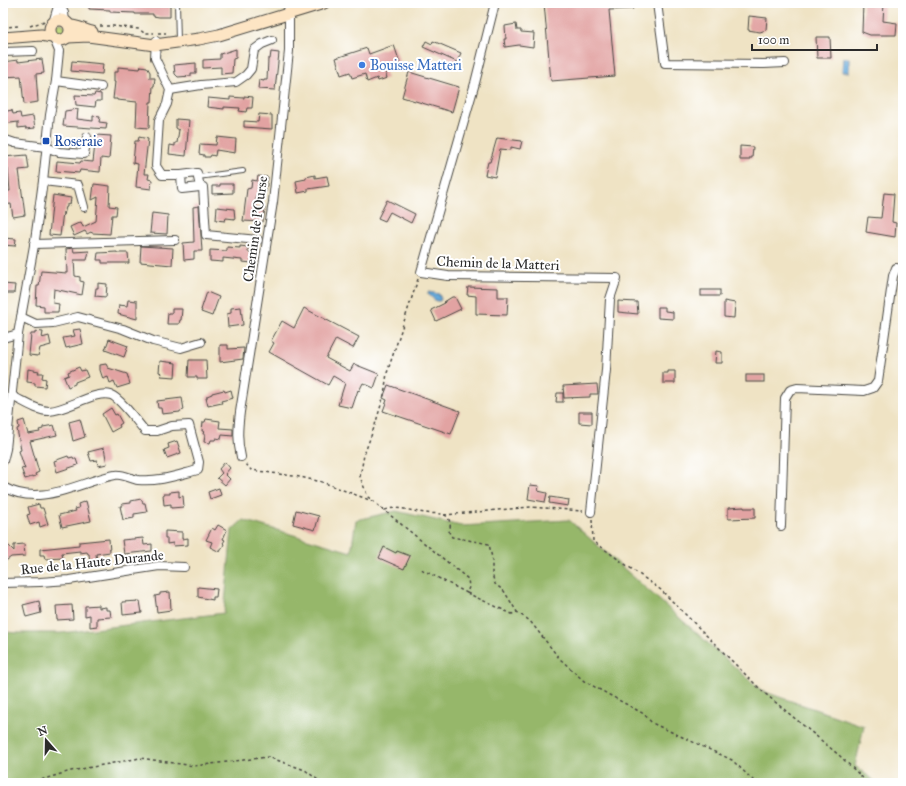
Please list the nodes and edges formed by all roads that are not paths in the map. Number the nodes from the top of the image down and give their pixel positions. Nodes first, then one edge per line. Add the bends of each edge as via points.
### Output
1 (59, 3) edge
2 (177, 3) edge
3 (324, 3) edge
4 (495, 3) edge
5 (656, 3) edge
6 (288, 9) edge
7 (60, 31) junction
8 (3, 32) edge
9 (3, 38) edge
10 (178, 38) junction
11 (272, 40) dead end
12 (156, 43) junction
13 (33, 51) dead end
14 (3, 52) edge
15 (785, 63) dead end
16 (56, 81) junction
17 (101, 87) dead end
18 (170, 90) junction
19 (87, 137) dead end
20 (3, 140) edge
21 (46, 147) junction
22 (243, 171) dead end
23 (181, 175) junction
24 (198, 177) junction
25 (43, 181) junction
26 (200, 187) junction
27 (84, 208) dead end
28 (175, 240) dead end
29 (258, 240) dead end
30 (34, 244) junction
31 (903, 269) edge
32 (21, 317) junction
33 (18, 334) junction
34 (3, 338) edge
35 (201, 342) dead end
36 (12, 396) junction
37 (241, 457) road end
38 (3, 461) edge
39 (3, 487) edge
40 (591, 512) road end
41 (781, 526) dead end
42 (184, 567) dead end
43 (3, 583) edge

1 - 7 street
1 - 7 street via 64,13
2 - 10 lane
3 - 6 main road
4 - 40 street, Chemin de la Matteri via 421,272 448,276 617,278 610,299 606,370
5 - 15 street via 665,63
6 - 10 main road via 219,35 199,39
6 - 37 street, Chemin de l'Ourse via 289,51 273,202 238,430
7 - 8 main road
7 - 9 main road
7 - 12 main road via 74,26 89,32
7 - 16 street
10 - 12 main road
11 - 18 street via 254,50 251,69 236,82
12 - 18 street via 155,58
13 - 14 street
16 - 17 street
16 - 21 street
18 - 23 street via 167,104 159,120 156,166 162,175
19 - 21 street via 84,154 59,152
20 - 21 street
21 - 25 street
22 - 24 lane
23 - 24 street via 197,173
23 - 26 street via 182,189
24 - 26 street
25 - 27 street via 78,185
25 - 30 street
26 - 29 street via 203,187 206,235
28 - 30 street
30 - 32 street
31 - 41 street via 896,268 893,276 878,381 873,388 864,391 797,388 790,390 785,398
32 - 33 street
32 - 35 street via 36,324 53,323 78,316 181,348
33 - 34 street
33 - 36 street
36 - 38 street
36 - 39 street via 48,411 102,394 113,395 145,431 189,425 199,462 198,470 162,480 137,480 117,474 64,491 39,495 14,493
42 - 43 street, Rue de la Haute Durande via 159,566 69,580

